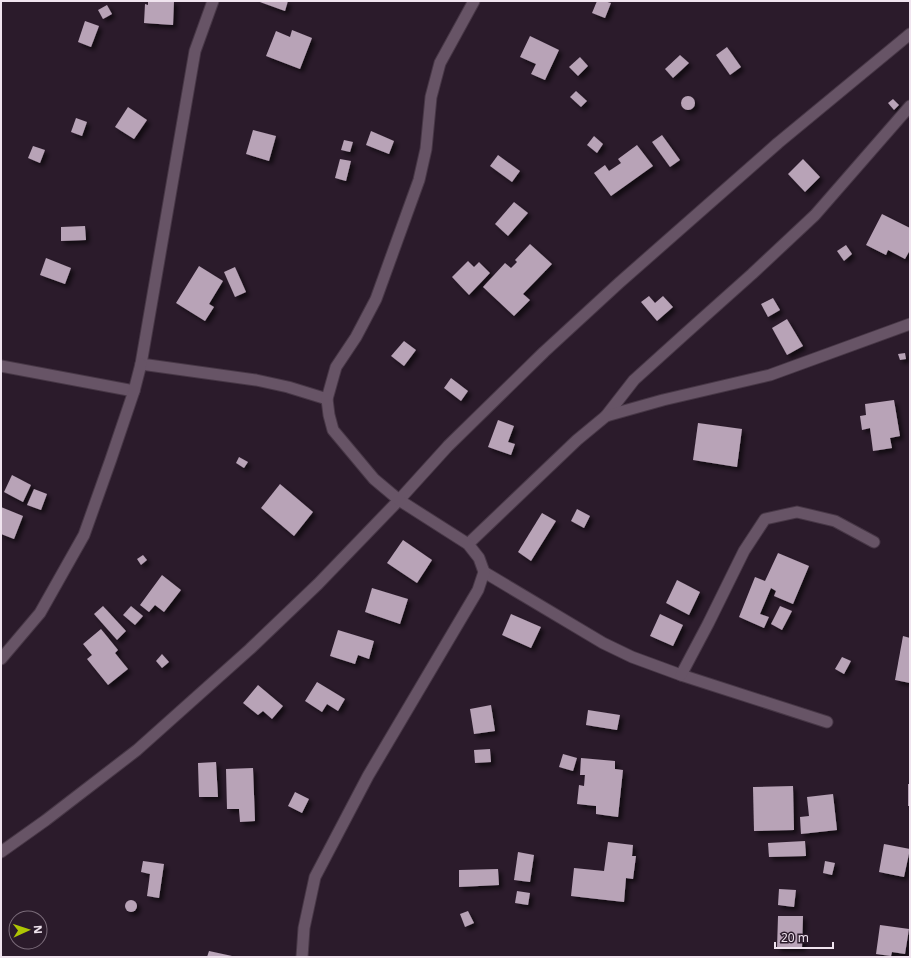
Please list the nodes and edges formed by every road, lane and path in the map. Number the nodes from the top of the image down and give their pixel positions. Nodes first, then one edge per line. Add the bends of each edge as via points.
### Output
1 (213, 1) edge
2 (474, 1) edge
3 (910, 34) edge
4 (910, 106) edge
5 (910, 324) edge
6 (141, 364) junction
7 (1, 366) edge
8 (134, 391) junction
9 (327, 399) junction
10 (606, 416) junction
11 (399, 500) junction
12 (874, 542) dead end
13 (468, 544) junction
14 (484, 572) junction
15 (1, 658) edge
16 (682, 675) junction
17 (828, 722) dead end
18 (1, 852) edge
19 (302, 957) edge

1 - 6 street via 195,51
2 - 9 street via 440,63 431,97 426,149 419,180 379,291 356,337 336,367
3 - 11 street via 778,143 602,299 448,446
4 - 10 street via 816,215 634,380
5 - 10 street via 770,375
6 - 8 street
6 - 9 street via 256,380
7 - 8 street
8 - 15 street via 84,535 40,613
9 - 11 street via 333,430 374,479
10 - 13 street via 577,440
11 - 13 street
11 - 18 street via 307,595 137,750
12 - 16 street via 835,521 797,512 765,519 744,551
13 - 14 street via 479,558
14 - 16 street via 612,648
14 - 19 street via 478,590 368,776 315,877 304,928
16 - 17 street

